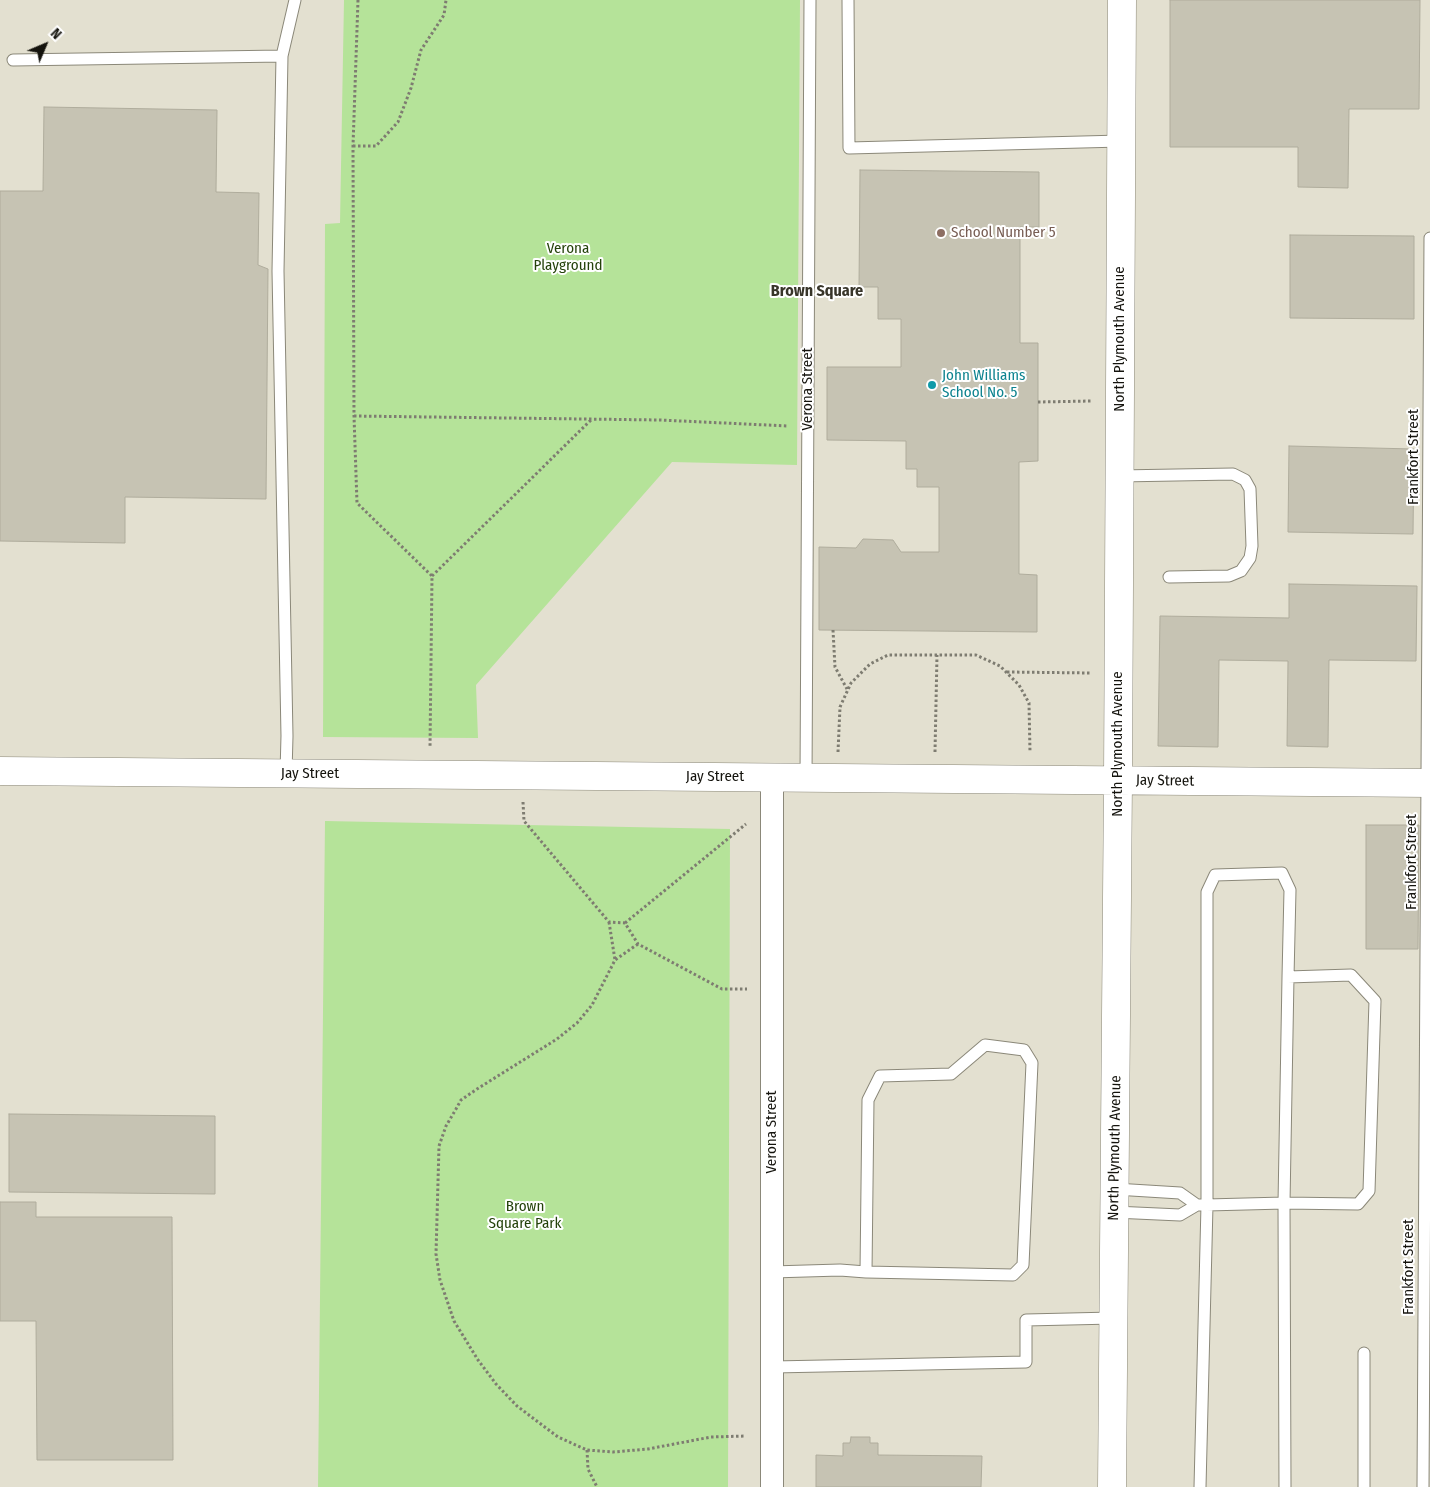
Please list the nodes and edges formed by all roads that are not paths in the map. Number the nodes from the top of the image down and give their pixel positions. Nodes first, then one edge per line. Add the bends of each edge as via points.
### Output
1 (296, 0) edge
2 (810, 0) edge
3 (848, 0) edge
4 (1122, 0) edge
5 (282, 56) junction
6 (13, 60) dead end
7 (1121, 141) junction
8 (1430, 238) edge
9 (1430, 276) edge
10 (1119, 476) junction
11 (1170, 577) dead end
12 (1429, 618) edge
13 (0, 771) edge
14 (286, 773) junction
15 (772, 778) junction
16 (806, 778) junction
17 (1118, 780) junction
18 (1429, 783) edge
19 (1288, 977) junction
20 (1114, 1200) junction
21 (1284, 1202) junction
22 (1202, 1205) junction
23 (772, 1272) junction
24 (866, 1272) junction
25 (1113, 1318) junction
26 (1364, 1353) dead end
27 (772, 1368) junction
28 (772, 1487) edge
29 (1112, 1487) edge
30 (1200, 1487) edge
31 (1284, 1487) edge
32 (1364, 1487) edge
33 (1423, 1487) edge

1 - 5 lane
2 - 16 lane, Verona Street
3 - 7 lane via 849,148
4 - 7 street, North Plymouth Avenue
5 - 6 lane
5 - 14 lane via 278,271
7 - 10 street, North Plymouth Avenue
8 - 9 lane, Frankfort Street
9 - 12 lane, Frankfort Street
10 - 11 lane via 1233,474 1245,480 1250,489 1252,546 1250,558 1241,572 1229,576
10 - 17 street, North Plymouth Avenue
12 - 18 lane, Frankfort Street
13 - 14 street, Jay Street
14 - 15 street, Jay Street
15 - 16 street, Jay Street
15 - 23 street, Verona Street
16 - 17 street, Jay Street
17 - 18 street, Jay Street
17 - 20 street, North Plymouth Avenue
18 - 33 lane, Frankfort Street
19 - 21 lane
19 - 21 lane via 1350,976 1375,1001 1370,1191 1358,1204
19 - 22 lane via 1290,890 1282,872 1215,875 1206,892
20 - 22 lane via 1180,1193
20 - 22 lane via 1180,1215
20 - 25 street, North Plymouth Avenue
21 - 22 lane
21 - 31 lane
22 - 30 lane
23 - 24 lane
23 - 27 street, Verona Street
24 - 24 lane via 1013,1275 1023,1265 1032,1063 1024,1050 985,1045 951,1074 880,1076 868,1100
25 - 27 lane via 1026,1320 1026,1362
25 - 29 street, North Plymouth Avenue
26 - 32 lane
27 - 28 street, Verona Street

